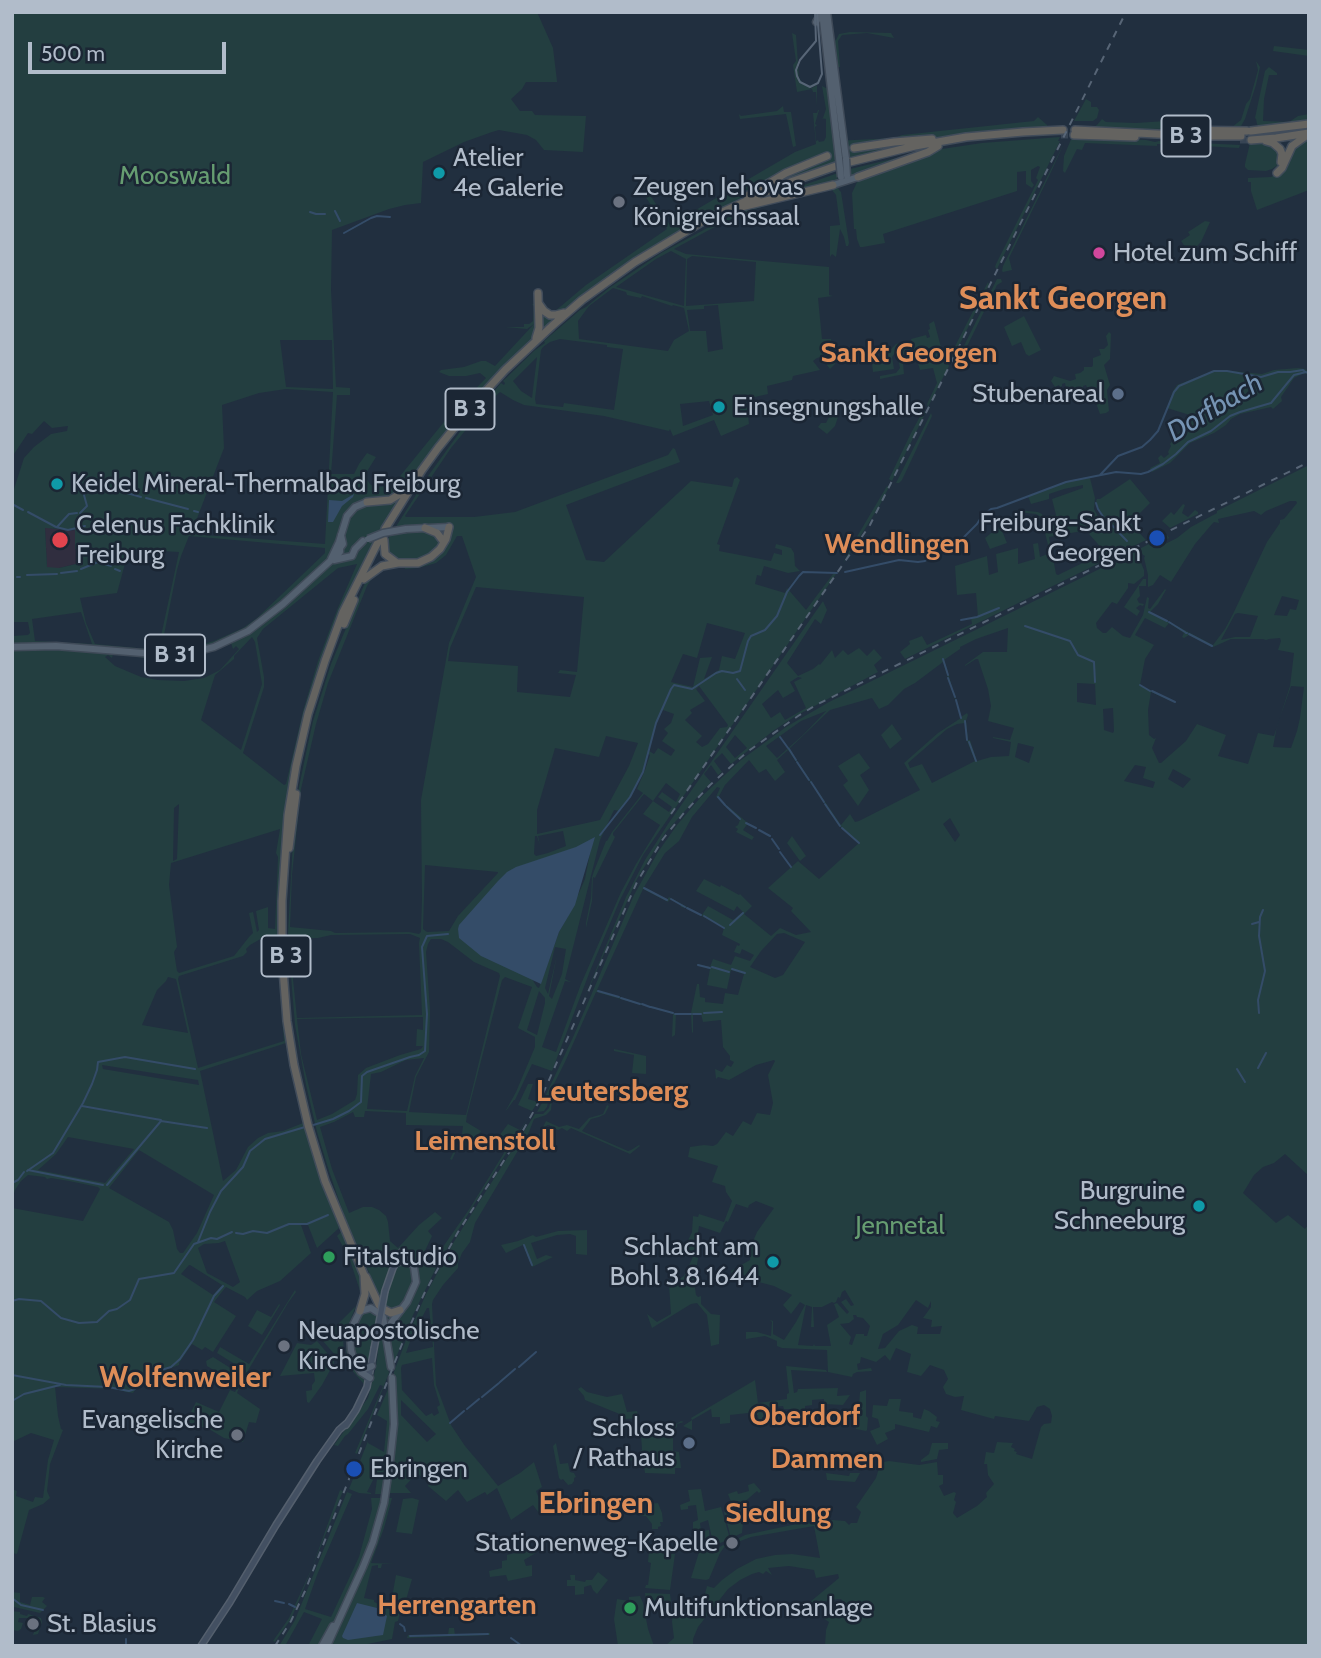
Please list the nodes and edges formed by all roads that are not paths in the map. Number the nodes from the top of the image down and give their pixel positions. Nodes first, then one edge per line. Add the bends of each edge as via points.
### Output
1 (826, 15) edge
2 (816, 22) dead end
3 (827, 40) junction
4 (1309, 130) edge
5 (1248, 132) junction
6 (835, 133) junction
7 (1261, 139) junction
8 (946, 141) junction
9 (843, 142) junction
10 (938, 146) junction
11 (854, 148) junction
12 (827, 156) junction
13 (843, 169) junction
14 (858, 177) joint
15 (738, 206) junction
16 (538, 293) dead end
17 (538, 303) junction
18 (568, 311) junction
19 (534, 342) junction
20 (411, 486) junction
21 (367, 502) junction
22 (447, 527) joint
23 (425, 528) junction
24 (342, 532) junction
25 (386, 532) junction
26 (443, 543) junction
27 (349, 545) junction
28 (342, 554) junction
29 (398, 563) junction
30 (325, 566) junction
31 (364, 579) junction
32 (12, 647) edge
33 (295, 786) junction
34 (344, 1224) junction
35 (403, 1259) joint
36 (362, 1270) junction
37 (369, 1281) junction
38 (400, 1310) junction
39 (360, 1311) junction
40 (381, 1311) junction
41 (387, 1336) junction
42 (372, 1366) junction
43 (391, 1367) dead end
44 (360, 1369) junction
45 (370, 1376) junction
46 (392, 1378) dead end
47 (201, 1646) edge
48 (324, 1646) edge

1 - 2 main road
1 - 3 main road
3 - 6 main road
3 - 9 main road
4 - 5 highway
4 - 7 highway, B 3
4 - 7 highway via 1292,145 1282,168 1276,171 1281,151
5 - 5 highway, B 3 via 1158,130 1075,132 1209,141
5 - 7 highway, B 3
6 - 12 main road
6 - 13 main road
8 - 10 highway, B 3 via 1013,132 1062,132
8 - 11 highway via 911,140
8 - 13 highway, B 3 via 893,151
9 - 11 main road
9 - 13 main road
10 - 13 highway, B 3
10 - 14 highway, B 3
11 - 13 main road
12 - 13 main road, B 3
12 - 15 highway via 772,180
13 - 14 main road, B 3
13 - 15 highway
13 - 15 highway, B 3 via 779,186
15 - 18 highway, B 3 via 635,262
15 - 25 highway, B 3 via 644,261 535,347 455,433
16 - 17 highway
17 - 18 highway via 550,315
17 - 19 highway via 539,328
18 - 19 highway, B 3
19 - 20 highway, B 3 via 472,406
20 - 21 highway via 394,499
20 - 25 highway, B 3
21 - 24 main road, B 31 via 351,510
21 - 25 highway via 388,505 391,512
22 - 23 main road
22 - 26 highway
23 - 26 highway via 437,533
23 - 27 main road, B 31, bridge via 383,533
24 - 27 main road
24 - 30 main road, B 31
25 - 29 highway via 386,554
25 - 31 highway, B 3
25 - 33 highway, B 3 via 353,591 325,661 303,733
26 - 29 highway via 435,555 422,562
27 - 28 main road via 340,548
27 - 28 main road, B 31 via 352,556
28 - 30 main road, B 31
29 - 31 highway via 379,567
30 - 32 main road, B 31 via 256,626 191,653
31 - 33 highway, B 3 via 323,681
33 - 34 highway, B 3 via 282,881 282,957 289,1032 325,1181
34 - 36 highway, B 3
34 - 37 highway, B 3
35 - 38 main road via 416,1270 416,1282
35 - 42 main road, bridge via 385,1290
36 - 37 highway, B 3
36 - 39 highway, B 3 via 365,1294
37 - 40 highway, B 3
38 - 40 highway
38 - 41 main road
39 - 40 main road
39 - 44 main road, B 3 via 350,1337 351,1354
40 - 41 main road
41 - 43 main road
42 - 44 main road
42 - 45 main road
44 - 45 main road
45 - 47 main road via 358,1407 276,1525
46 - 48 main road via 394,1424 384,1503 360,1575

